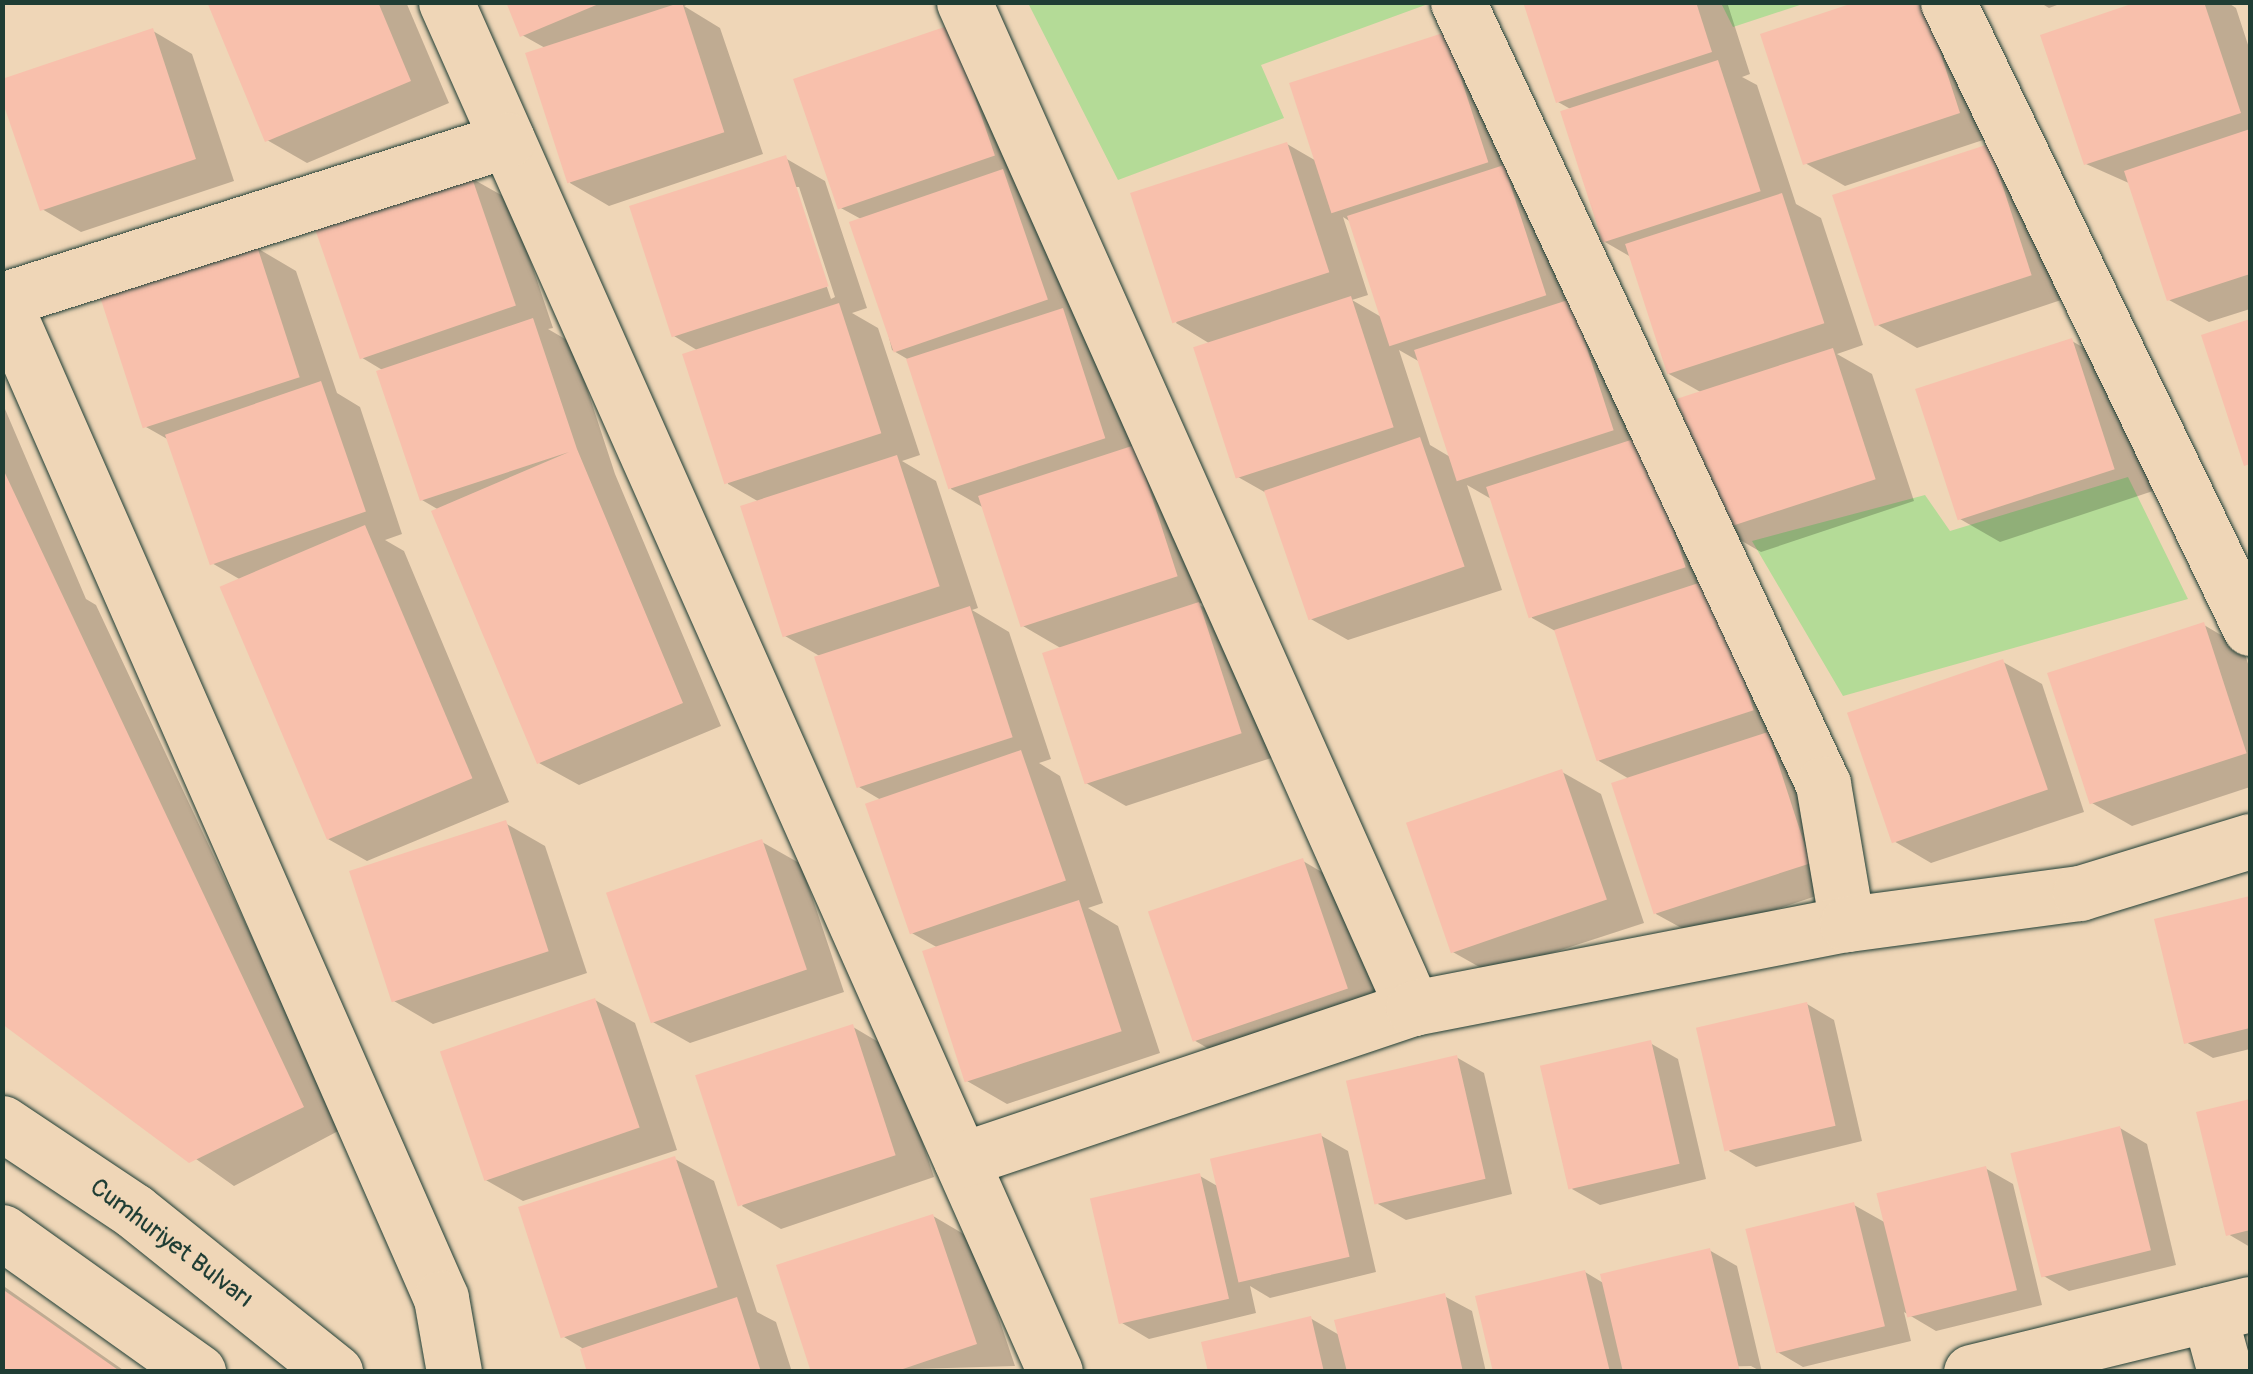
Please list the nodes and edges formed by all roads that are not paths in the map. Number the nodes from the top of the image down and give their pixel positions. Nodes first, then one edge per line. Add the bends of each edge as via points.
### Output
1 (446, 2) edge
2 (964, 2) edge
3 (1458, 2) edge
4 (1948, 2) edge
5 (507, 140) junction
6 (3, 300) edge
7 (2250, 628) edge
8 (2250, 841) edge
9 (1846, 924) junction
10 (1413, 1008) junction
11 (2, 1122) edge
12 (960, 1160) junction
13 (2, 1232) edge
14 (2230, 1309) edge
15 (198, 1372) edge
16 (335, 1372) edge
17 (454, 1372) edge
18 (1055, 1372) edge
19 (1971, 1372) edge
20 (2225, 1372) edge

1 - 5 street
2 - 10 street
3 - 9 street via 1823,784
4 - 7 street
5 - 6 street
5 - 12 street
6 - 17 street via 441,1298
8 - 9 street via 2080,893
9 - 10 street
10 - 12 street
11 - 16 street, Cumhuriyet Bulvarı via 134,1211
12 - 18 street
13 - 15 street
14 - 19 street
14 - 20 street

